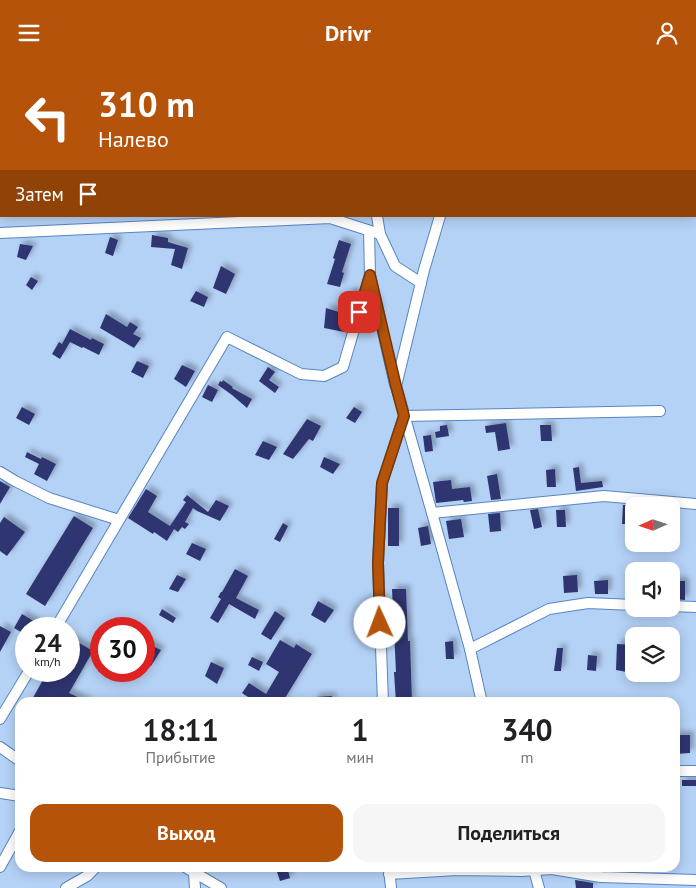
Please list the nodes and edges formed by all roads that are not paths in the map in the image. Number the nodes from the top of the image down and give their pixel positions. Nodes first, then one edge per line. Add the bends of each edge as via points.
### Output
1 (377, 217) edge
2 (440, 217) edge
3 (369, 231) junction
4 (0, 233) edge
5 (380, 234) junction
6 (370, 275) junction
7 (421, 283) junction
8 (396, 386) junction
9 (660, 411) dead end
10 (404, 416) junction
11 (0, 472) edge
12 (696, 504) edge
13 (432, 513) junction
14 (119, 520) junction
15 (625, 605) edge
16 (680, 606) edge
17 (696, 607) edge
18 (62, 617) edge
19 (470, 649) junction
20 (22, 682) edge
21 (383, 697) edge
22 (481, 697) edge
23 (0, 719) edge
24 (0, 747) edge
25 (15, 758) edge
26 (680, 771) edge
27 (696, 771) edge
28 (0, 793) edge
29 (15, 795) edge
30 (15, 840) edge
31 (0, 867) edge
32 (91, 872) edge
33 (190, 872) edge
34 (193, 872) edge
35 (389, 872) edge
36 (535, 872) edge
37 (570, 872) edge
38 (696, 879) edge
39 (66, 888) edge
40 (195, 888) edge
41 (221, 888) edge
42 (391, 888) edge
43 (539, 888) edge

1 - 5 street
2 - 7 street
3 - 4 street via 330,218
3 - 5 street
3 - 6 street
5 - 7 street via 396,266
6 - 8 street
6 - 14 street via 343,367 324,376 301,374 227,337
7 - 8 street
8 - 10 street
9 - 10 street
10 - 13 street
10 - 21 street via 382,483 378,563
11 - 14 street via 49,498
12 - 13 street via 604,496
13 - 19 street
14 - 18 street
15 - 19 street via 588,603 549,609
16 - 17 street
19 - 22 street
20 - 23 street
24 - 25 street
26 - 27 street
28 - 29 street
30 - 31 street
32 - 39 street
33 - 40 street
34 - 41 street
35 - 42 street
36 - 43 street
37 - 38 street via 601,877

